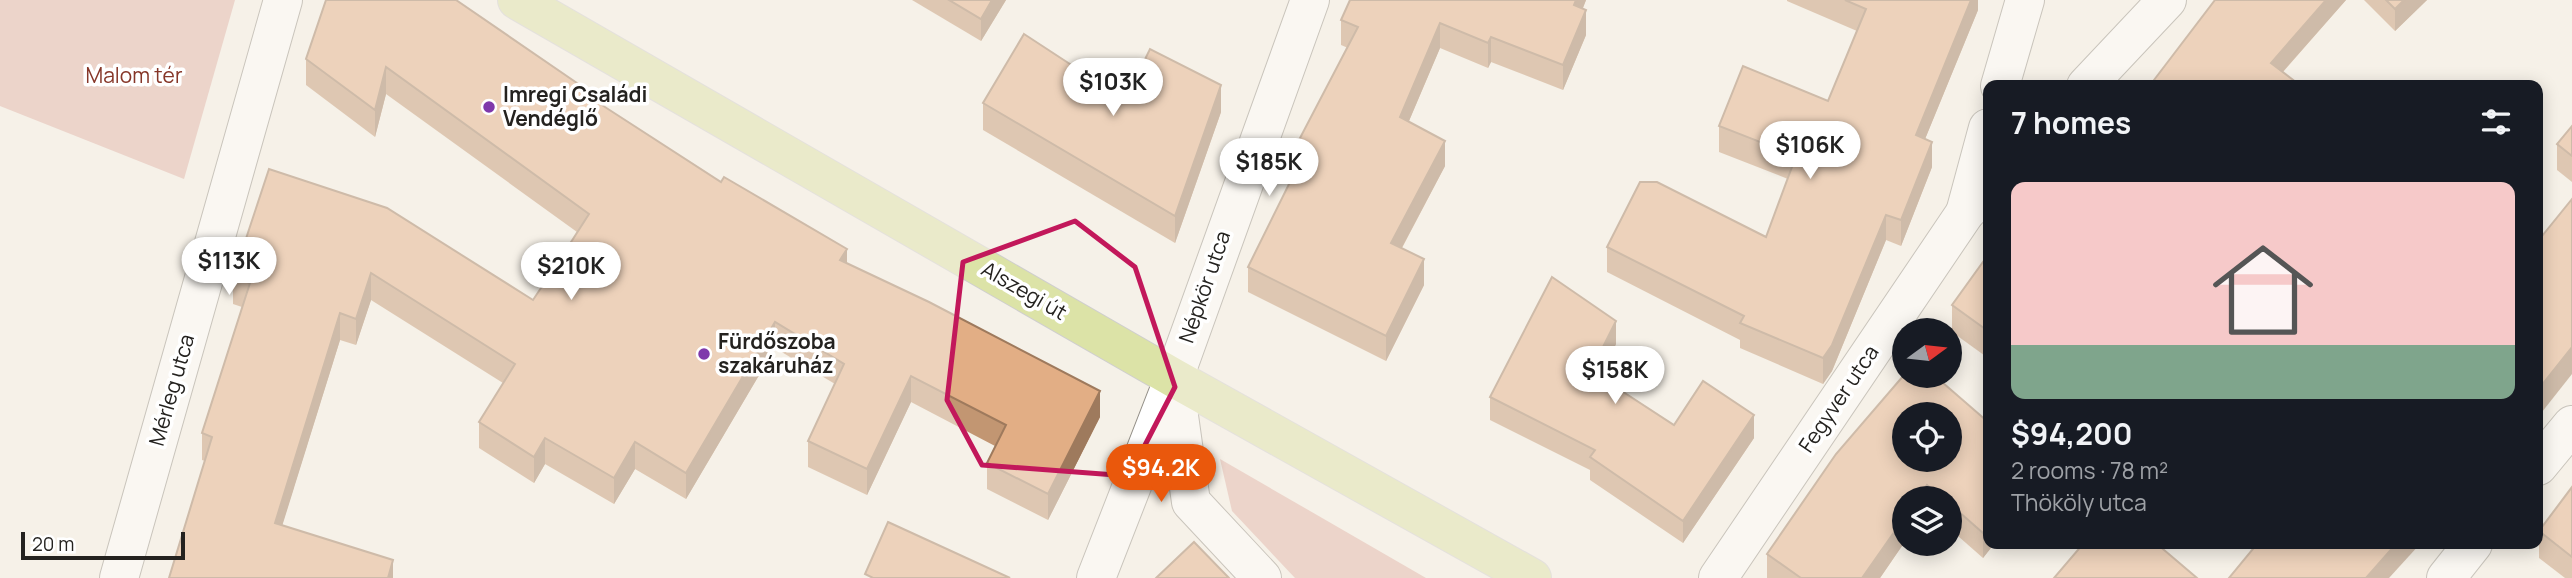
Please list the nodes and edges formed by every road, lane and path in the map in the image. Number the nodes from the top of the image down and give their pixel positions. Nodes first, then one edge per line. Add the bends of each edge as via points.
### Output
1 (283, 0) edge
2 (1310, 0) edge
3 (2025, 0) edge
4 (2167, 0) edge
5 (532, 4) edge
6 (2002, 80) edge
7 (2092, 80) edge
8 (1983, 158) edge
9 (1976, 201) edge
10 (1174, 377) junction
11 (2572, 425) edge
12 (2543, 461) edge
13 (2469, 549) edge
14 (118, 578) edge
15 (1096, 578) edge
16 (1262, 578) edge
17 (1532, 578) edge
18 (1718, 578) edge
19 (2446, 578) edge

1 - 14 street, Mérleg utca
2 - 10 street, Népkör utca
3 - 6 street
4 - 7 street
5 - 10 main road, Alszegi út
8 - 9 street, Fegyver utca
9 - 18 street, Fegyver utca
10 - 15 street, Népkör utca
10 - 16 street via 1191,502
10 - 17 main road, Alszegi út
11 - 12 street
13 - 19 street

